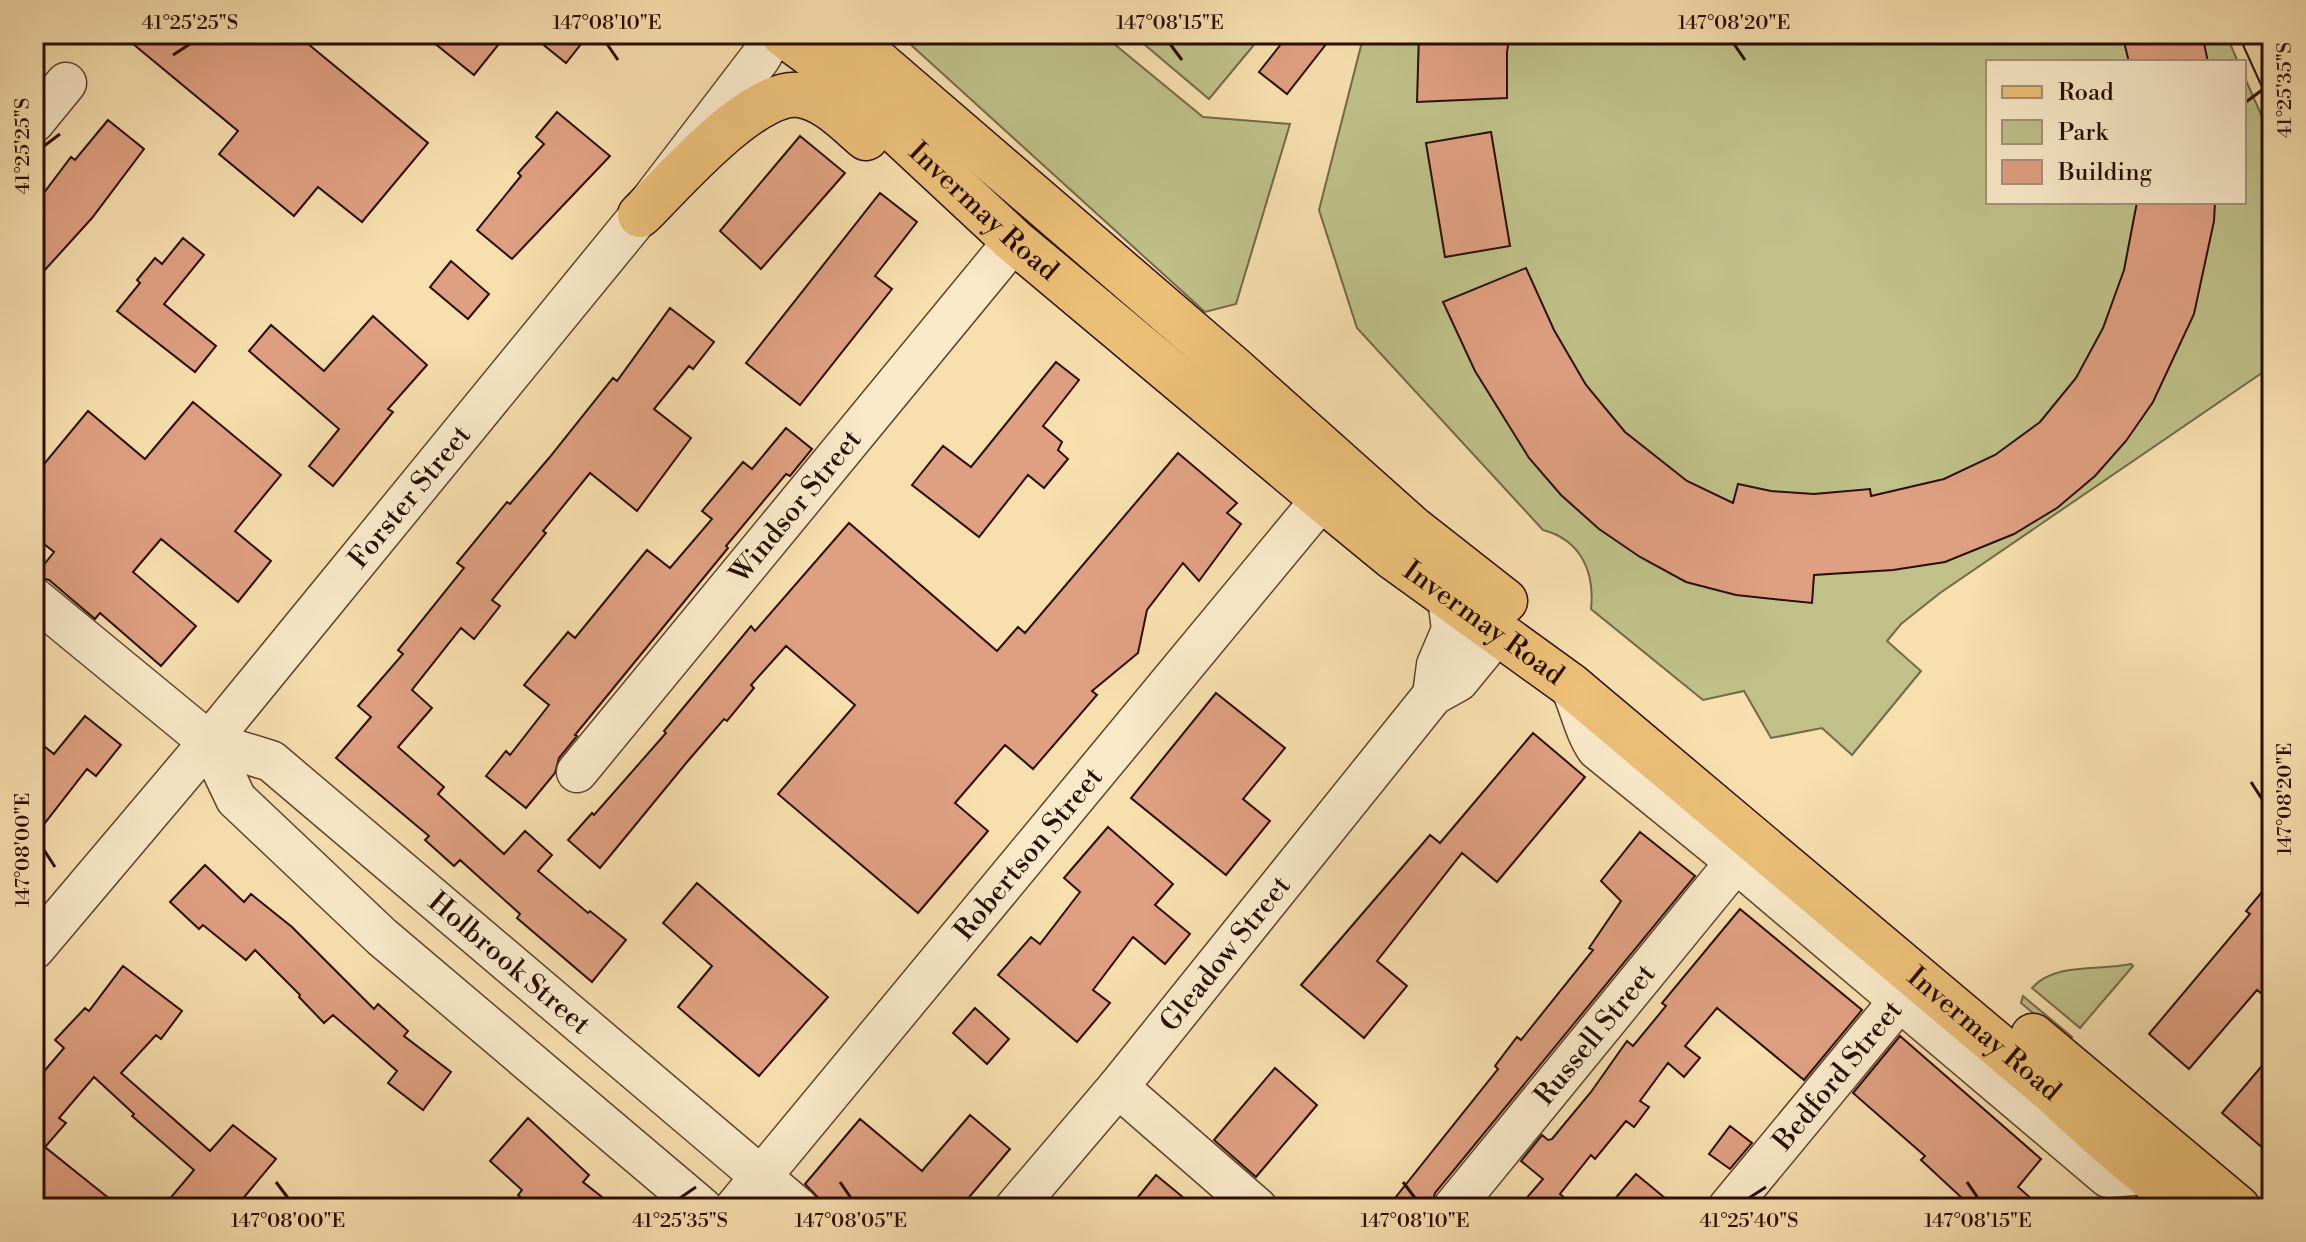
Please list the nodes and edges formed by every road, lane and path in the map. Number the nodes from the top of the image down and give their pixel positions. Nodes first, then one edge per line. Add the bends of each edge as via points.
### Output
1 (774, 34) edge
2 (783, 34) edge
3 (845, 34) edge
4 (66, 83) dead end
5 (34, 122) edge
6 (640, 215) junction
7 (1003, 231) junction
8 (1322, 499) junction
9 (1448, 597) junction
10 (34, 598) edge
11 (1506, 620) junction
12 (1570, 685) junction
13 (1433, 695) junction
14 (209, 742) junction
15 (577, 772) dead end
16 (1736, 862) junction
17 (1833, 869) junction
18 (34, 949) edge
19 (1908, 990) junction
20 (1987, 998) junction
21 (1118, 1087) junction
22 (2052, 1091) junction
23 (760, 1178) junction
24 (2156, 1195) edge
25 (2232, 1206) edge
26 (702, 1208) edge
27 (735, 1208) edge
28 (798, 1208) edge
29 (1015, 1208) edge
30 (1257, 1208) edge
31 (1453, 1208) edge
32 (1728, 1208) edge

1 - 6 street, Forster Street
2 - 7 main road, Invermay Road via 825,65
3 - 11 main road, Invermay Road via 1412,528
4 - 5 street
6 - 7 main road via 741,117 782,96 800,95 823,103 908,171
6 - 14 street, Forster Street
7 - 8 main road, Invermay Road
7 - 15 street, Windsor Street
8 - 9 main road, Invermay Road
8 - 23 street, Robertson Street
9 - 11 main road, Invermay Road
9 - 13 street, Gleadow Street via 1452,630 1437,665
10 - 14 street, Holbrook Street
11 - 12 main road, Invermay Road
11 - 13 street, Gleadow Street via 1458,681
11 - 17 main road, Invermay Road via 1572,652
12 - 16 street via 1597,749
12 - 19 main road, Invermay Road
13 - 21 street, Gleadow Street
14 - 18 street, Forster Street
14 - 23 street, Holbrook Street via 271,761
14 - 26 street, Holbrook Street via 236,799 247,810 382,937
16 - 19 street
16 - 31 street, Russell Street
17 - 19 main road via 1879,926 1920,962
17 - 20 main road, Invermay Road
19 - 22 main road, Invermay Road
19 - 24 street
19 - 32 street, Bedford Street
20 - 22 main road via 1986,1014 2043,1065
20 - 25 main road, Invermay Road
21 - 29 street, Gleadow Street
21 - 30 street
22 - 24 main road, Invermay Road
23 - 27 street, Robertson Street
23 - 28 street, Holbrook Street

